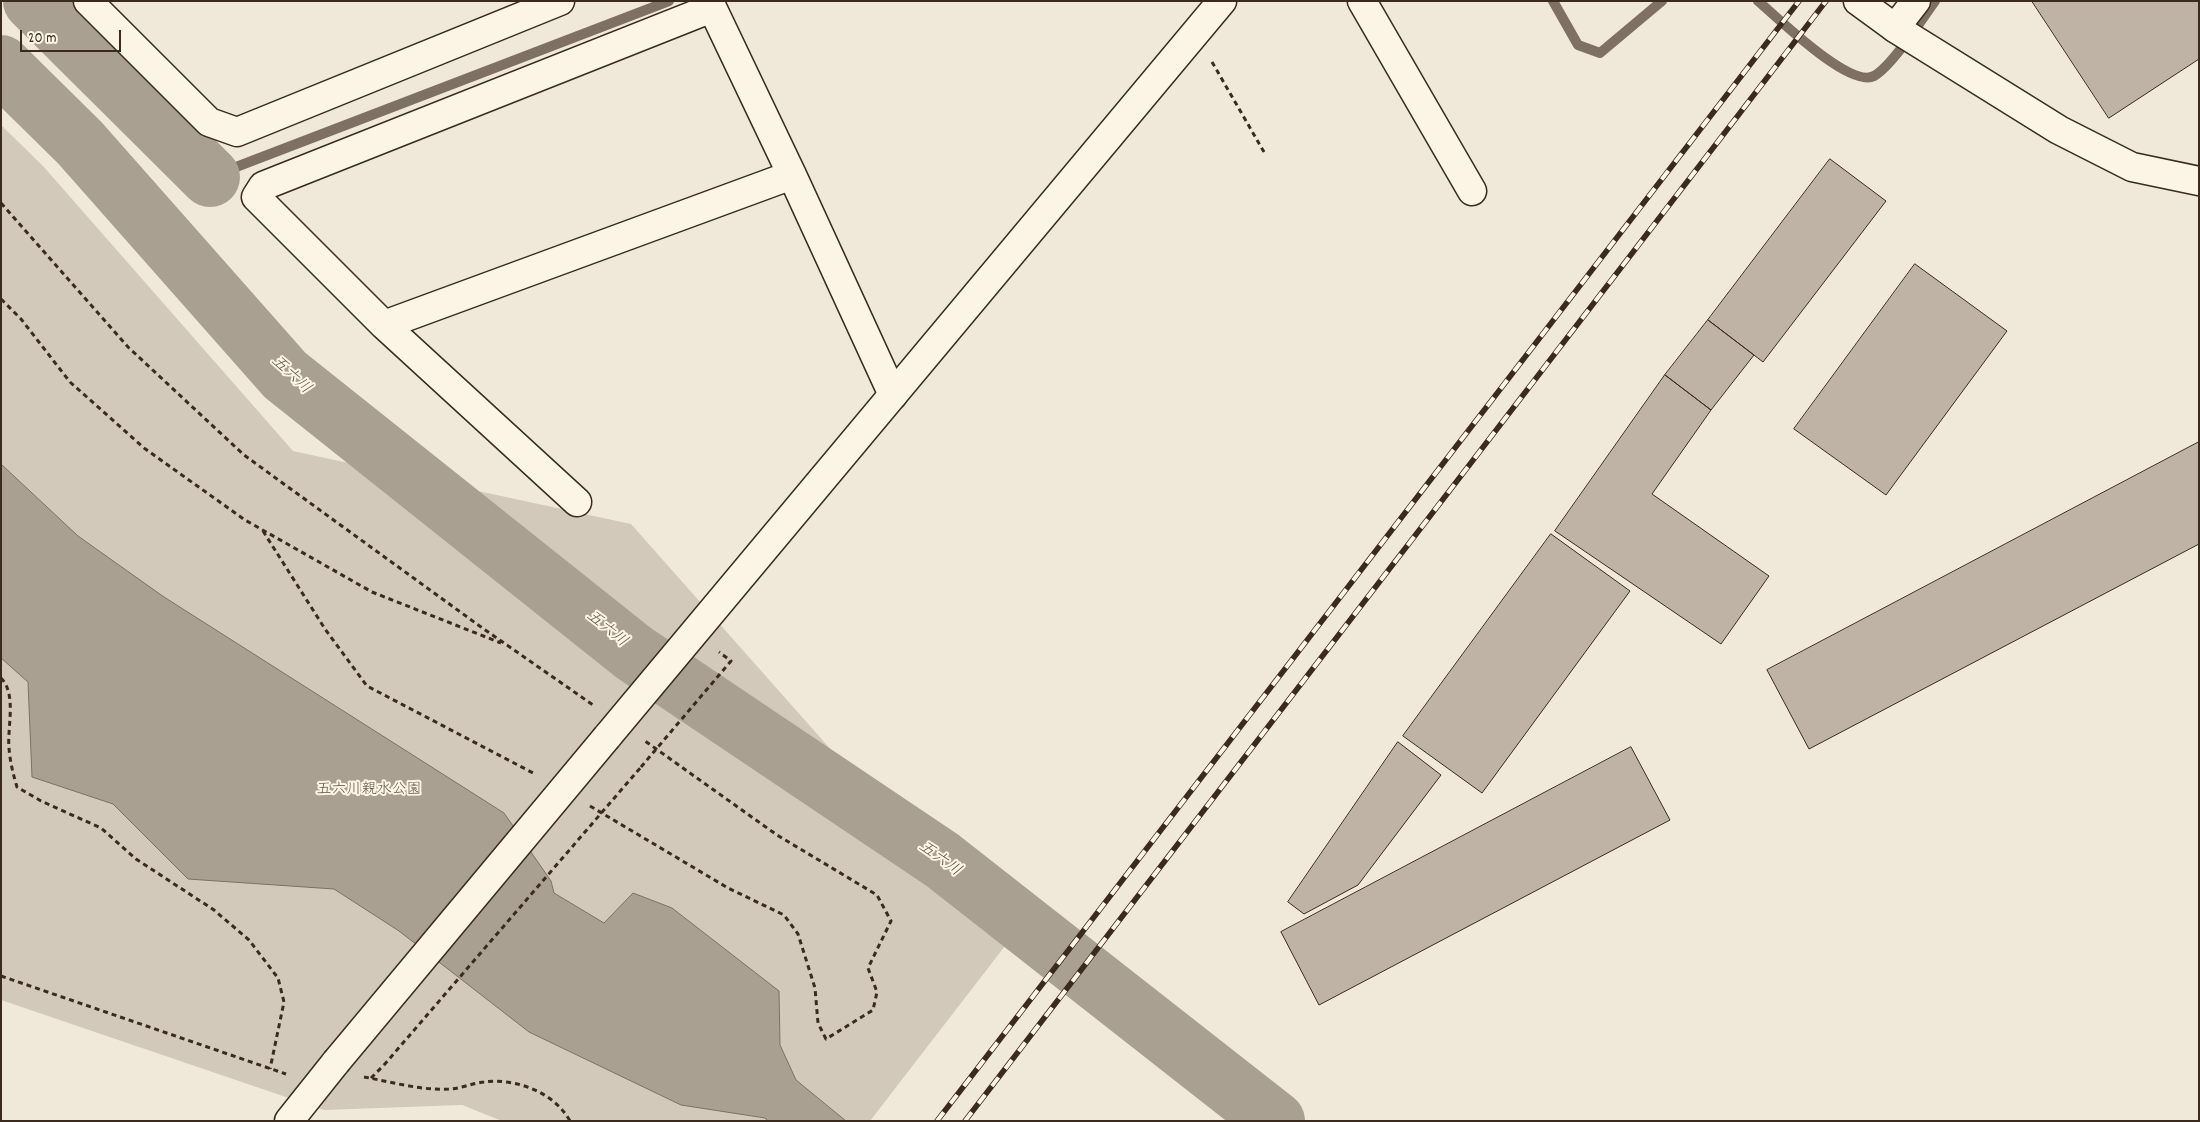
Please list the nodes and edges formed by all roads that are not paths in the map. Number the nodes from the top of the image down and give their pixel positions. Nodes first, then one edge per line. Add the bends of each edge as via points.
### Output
1 (560, 1) edge
2 (1222, 1) edge
3 (1362, 1) edge
4 (1858, 1) edge
5 (1916, 1) edge
6 (91, 2) edge
7 (711, 4) edge
8 (1895, 28) junction
9 (792, 175) junction
10 (2199, 181) edge
11 (1472, 191) dead end
12 (384, 325) junction
13 (893, 395) junction
14 (577, 502) dead end
15 (289, 1121) edge

1 - 6 street via 237,132 209,122
2 - 13 street
3 - 11 street
4 - 8 street
5 - 8 street
7 - 9 street
7 - 12 street via 263,186 256,197
8 - 10 street via 2059,130 2132,167
9 - 12 street
9 - 13 street
12 - 14 street
13 - 15 street, bridge

